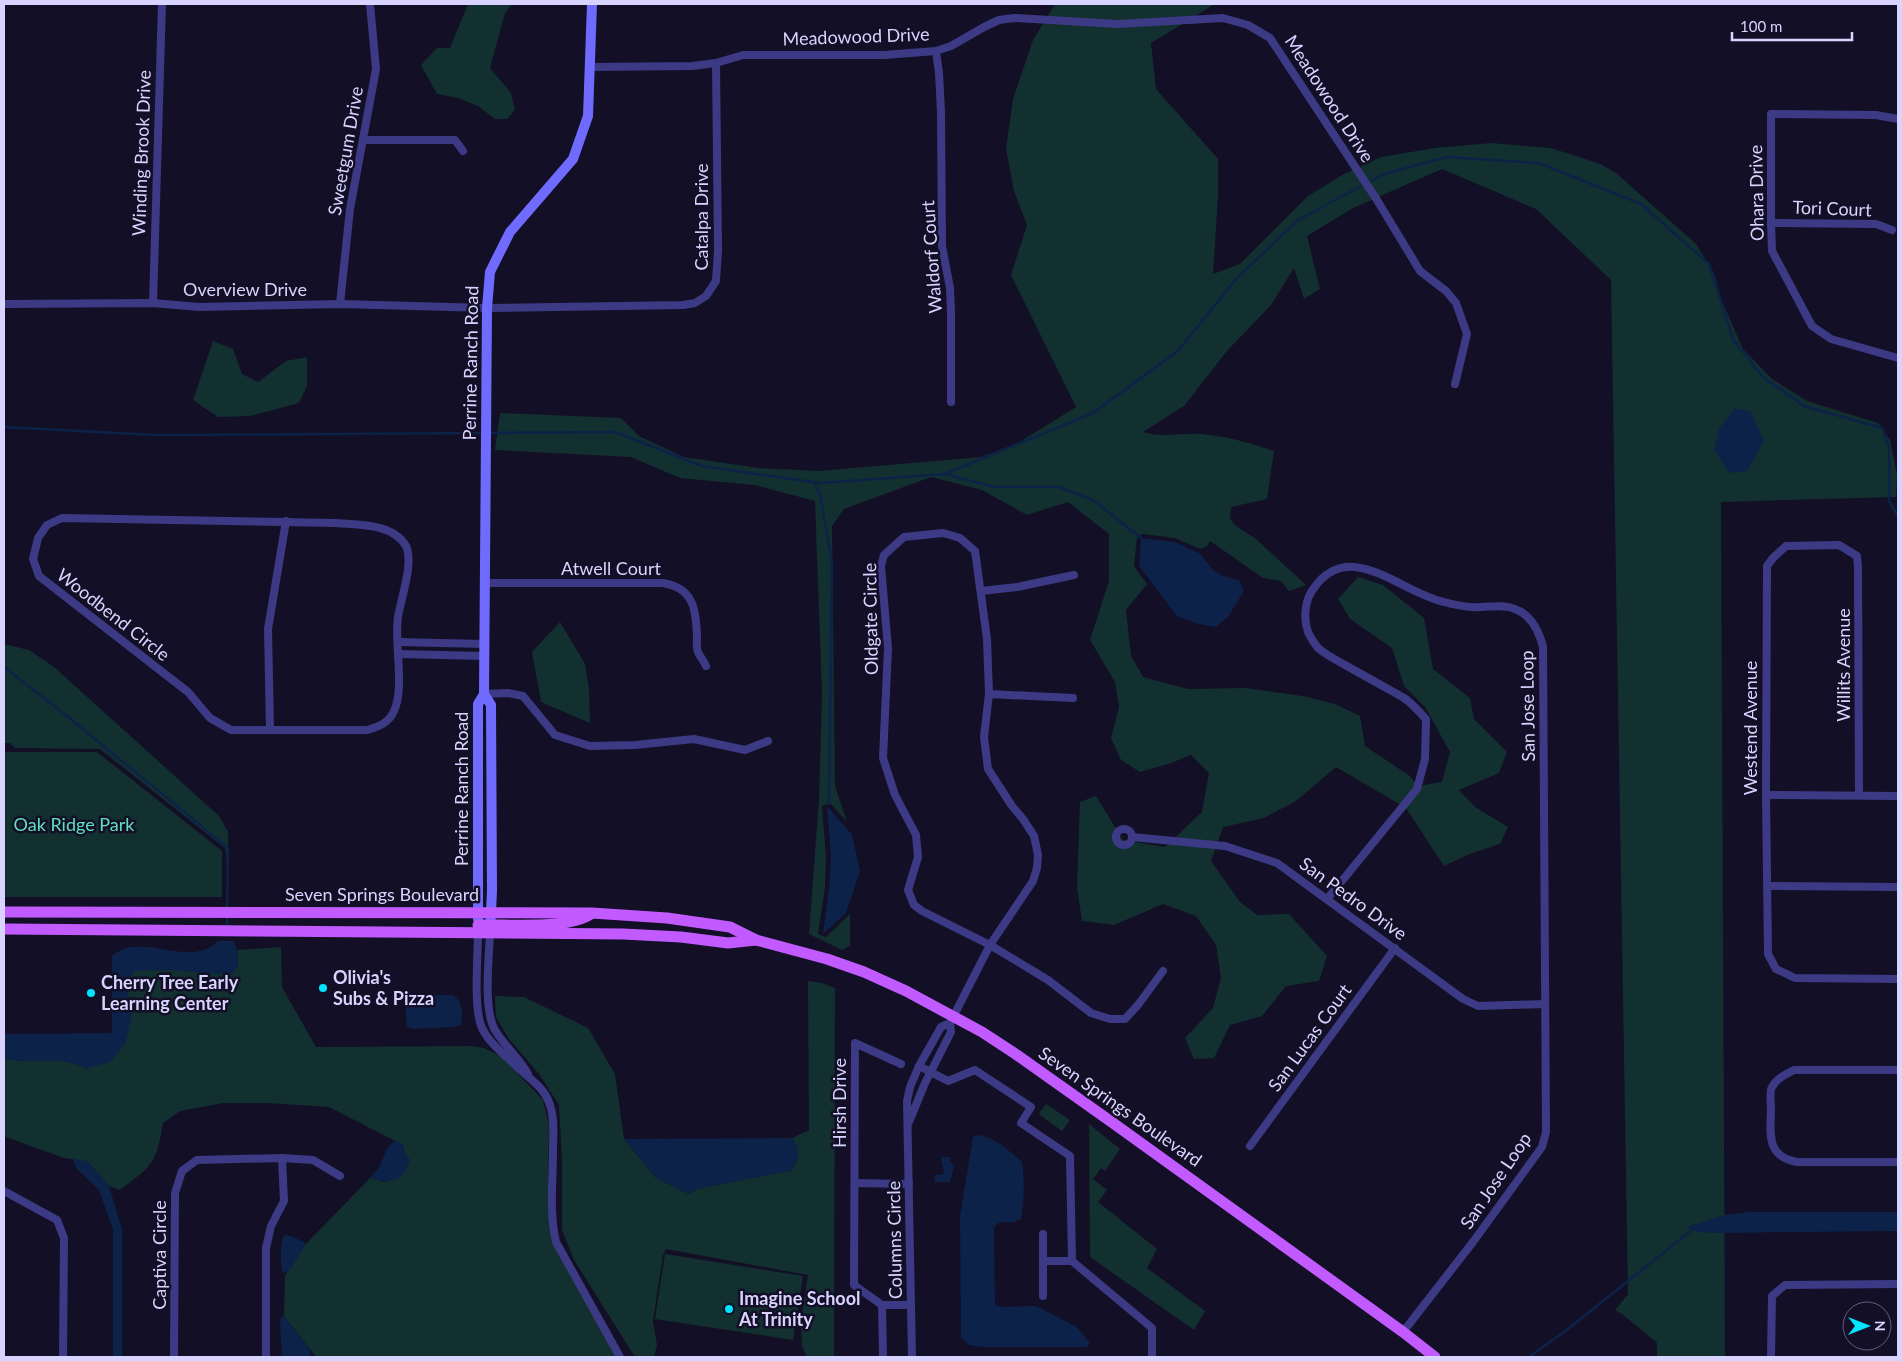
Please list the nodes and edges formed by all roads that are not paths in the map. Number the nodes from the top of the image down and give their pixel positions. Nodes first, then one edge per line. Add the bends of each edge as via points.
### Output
1 (162, 4) edge
2 (370, 4) edge
3 (592, 4) edge
4 (936, 51) junction
5 (716, 64) junction
6 (591, 67) junction
7 (1898, 120) edge
8 (363, 140) junction
9 (463, 151) dead end
10 (1771, 223) junction
11 (1892, 230) dead end
12 (153, 303) junction
13 (4, 304) edge
14 (340, 304) junction
15 (487, 308) junction
16 (1898, 358) edge
17 (1455, 384) dead end
18 (951, 402) dead end
19 (286, 521) junction
20 (1839, 545) joint
21 (1074, 575) dead end
22 (485, 583) junction
23 (981, 591) junction
24 (398, 642) junction
25 (484, 644) junction
26 (398, 654) junction
27 (484, 656) junction
28 (706, 666) dead end
29 (484, 694) junction
30 (989, 694) junction
31 (1074, 698) dead end
32 (270, 729) junction
33 (768, 741) dead end
34 (1766, 795) junction
35 (1859, 795) junction
36 (1898, 796) edge
37 (1132, 837) dead end
38 (1768, 886) junction
39 (1898, 887) edge
40 (1328, 898) junction
41 (4, 912) edge
42 (279, 913) junction
43 (478, 923) junction
44 (490, 923) junction
45 (4, 929) edge
46 (244, 930) junction
47 (756, 940) junction
48 (990, 945) junction
49 (1395, 948) junction
50 (1163, 971) dead end
51 (1898, 979) edge
52 (1545, 1004) junction
53 (951, 1020) junction
54 (901, 1064) dead end
55 (919, 1066) junction
56 (1898, 1070) edge
57 (931, 1072) junction
58 (529, 1076) junction
59 (909, 1122) junction
60 (1250, 1146) dead end
61 (282, 1158) junction
62 (1898, 1162) edge
63 (340, 1176) dead end
64 (855, 1183) junction
65 (909, 1184) junction
66 (4, 1191) edge
67 (1043, 1234) dead end
68 (1043, 1261) junction
69 (1072, 1261) junction
70 (1898, 1284) edge
71 (1043, 1296) dead end
72 (911, 1305) junction
73 (882, 1306) junction
74 (1403, 1332) junction
75 (63, 1357) edge
76 (174, 1357) edge
77 (266, 1357) edge
78 (620, 1357) edge
79 (883, 1357) edge
80 (912, 1357) edge
81 (1152, 1357) edge
82 (1435, 1357) edge
83 (1771, 1357) edge

1 - 12 street, Winding Brook Drive
2 - 8 street, Sweetgum Drive via 376,69
3 - 6 street, Perrine Ranch Road
4 - 5 street, Meadowood Drive via 884,55 743,55
4 - 17 street, Meadowood Drive via 952,46 999,20 1014,18 1118,24 1223,18 1248,25 1270,38 1420,271 1456,303 1467,334
4 - 18 street, Waldorf Court via 940,73 942,246 950,288
5 - 6 street, Meadowood Drive
5 - 15 street, Catalpa Drive via 718,250 716,281 706,296 695,303 683,305
6 - 15 street, Perrine Ranch Road via 588,116 572,159 510,232 490,272
7 - 10 street, Ohara Drive via 1876,115 1771,114
8 - 9 street via 455,140
8 - 14 street, Sweetgum Drive via 350,208
10 - 11 street, Tori Court via 1876,224
10 - 16 street, Ohara Drive via 1772,251 1812,326 1831,339
12 - 13 street, Overview Drive
12 - 14 street, Overview Drive via 199,307
14 - 15 street, Overview Drive
15 - 22 street, Perrine Ranch Road
19 - 24 street, Woodbend Circle via 377,526 396,534 406,546 409,563 398,618
19 - 32 street via 268,629
19 - 32 street, Woodbend Circle via 62,518 47,525 38,538 33,559 39,576 188,692 210,718 231,730
20 - 34 street, Westend Avenue via 1786,546 1767,566
20 - 35 street, Willits Avenue via 1857,556 1858,566
21 - 23 street
22 - 25 street, Perrine Ranch Road
22 - 28 street, Atwell Court via 673,585 691,600 696,613 697,651
23 - 30 street, Oldgate Circle
23 - 48 street, Oldgate Circle via 975,551 960,538 943,533 904,537 884,555 881,566 888,648 883,758 895,795 916,835 918,857 908,890 914,905 922,911
24 - 25 street
24 - 26 street, Woodbend Circle
25 - 27 street, Perrine Ranch Road
26 - 27 street
26 - 32 street, Woodbend Circle via 398,693 394,712 381,726 367,730
27 - 29 street, Perrine Ranch Road
29 - 33 street via 523,696 555,734 590,746 694,739 745,750
29 - 43 street, Perrine Ranch Road via 478,704
29 - 44 street, Perrine Ranch Road via 491,704
30 - 31 street
30 - 48 street, Oldgate Circle via 984,737 988,769 1034,836 1038,855 1038,868 1032,881
34 - 35 street
34 - 38 street, Westend Avenue
35 - 36 street
37 - 40 street, San Pedro Drive via 1225,846 1277,863
38 - 39 street
38 - 51 street, Westend Avenue via 1768,954 1776,969 1795,978
40 - 49 street, San Pedro Drive
40 - 52 street, San Jose Loop via 1417,789 1425,759 1426,719 1406,699 1318,648 1308,631 1306,619 1306,606 1313,589 1324,576 1353,566 1369,568 1442,602 1516,609 1528,616 1539,631 1543,647
41 - 42 main road, Seven Springs Boulevard
42 - 43 main road, Seven Springs Boulevard
42 - 46 main road via 268,923
43 - 44 main road, Seven Springs Boulevard
43 - 44 main road, Seven Springs Boulevard
43 - 46 main road, Seven Springs Boulevard
43 - 58 street, Perrine Ranch Road via 478,1005 482,1029 497,1048
44 - 47 main road, Seven Springs Boulevard via 728,943
44 - 47 main road, Seven Springs Boulevard via 567,924 592,914 650,916 730,927
44 - 58 street, Perrine Ranch Road via 490,1016 495,1030
45 - 46 main road, Seven Springs Boulevard
47 - 53 main road, Seven Springs Boulevard via 864,972 906,991
48 - 50 street via 1048,980 1092,1013 1110,1019 1125,1019
48 - 53 street, Oldgate Circle
49 - 52 street, San Pedro Drive via 1463,999 1478,1006
49 - 60 street, San Lucas Court
52 - 74 street, San Jose Loop via 1546,1132 1542,1146
53 - 55 street, Columns Circle via 942,1026
53 - 57 street, Columns Circle via 952,1032
53 - 74 main road, Seven Springs Boulevard via 1001,1044
54 - 64 street, Hirsh Drive via 855,1043
55 - 57 street
55 - 59 street, Columns Circle via 907,1101
56 - 62 street via 1794,1070 1780,1077 1771,1088 1771,1142 1776,1152 1786,1160
57 - 59 street, Columns Circle
57 - 69 street via 948,1081 975,1070 1031,1107 1021,1123 1070,1156
58 - 78 street, Perrine Ranch Road via 547,1098 553,1116 552,1222 556,1242
59 - 65 street, Columns Circle
61 - 63 street, Captiva Circle via 313,1160
61 - 76 street, Captiva Circle via 197,1160 182,1171 175,1192
61 - 77 street via 284,1201 271,1226 266,1248
64 - 65 street
64 - 73 street, Hirsh Drive via 854,1285
65 - 72 street, Columns Circle
66 - 75 street via 57,1220 64,1238
67 - 68 street
68 - 69 street
68 - 71 street
69 - 81 street via 1152,1328
70 - 83 street via 1785,1284 1772,1296
72 - 73 street
72 - 80 street, Columns Circle
73 - 79 street
74 - 82 main road, Seven Springs Boulevard

